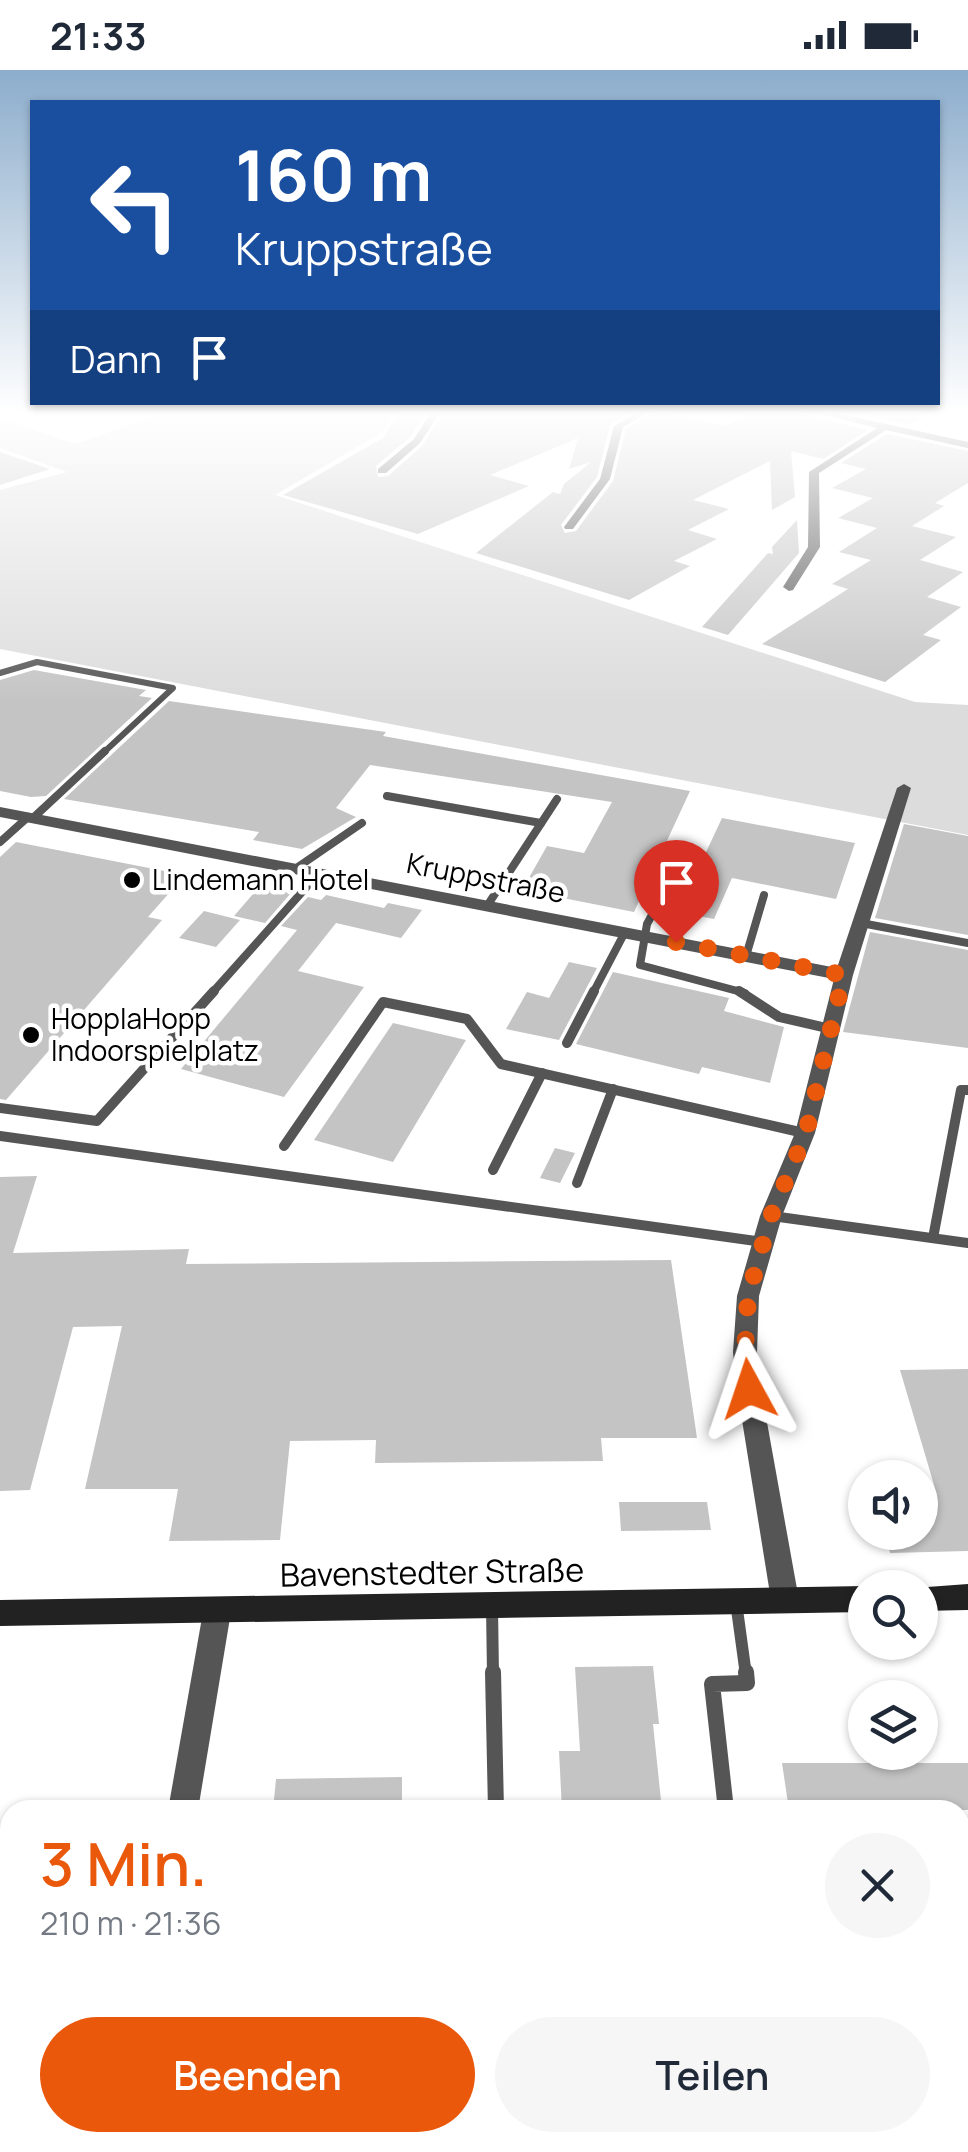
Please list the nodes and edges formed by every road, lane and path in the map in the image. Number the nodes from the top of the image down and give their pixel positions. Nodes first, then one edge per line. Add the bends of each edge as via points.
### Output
1 (583, 508) edge
2 (814, 508) edge
3 (569, 527) dead end
4 (789, 587) dead end
5 (0, 673) edge
6 (904, 788) dead end
7 (387, 796) dead end
8 (557, 798) dead end
9 (0, 812) edge
10 (30, 818) junction
11 (362, 823) dead end
12 (541, 823) junction
13 (0, 842) edge
14 (688, 849) dead end
15 (295, 869) junction
16 (319, 873) junction
17 (764, 895) dead end
18 (486, 906) junction
19 (861, 924) junction
20 (633, 934) junction
21 (968, 943) edge
22 (746, 956) junction
23 (844, 975) junction
24 (831, 1029) junction
25 (567, 1043) dead end
26 (542, 1073) junction
27 (613, 1089) junction
28 (968, 1090) edge
29 (0, 1108) edge
30 (806, 1133) junction
31 (0, 1136) edge
32 (284, 1146) dead end
33 (493, 1170) dead end
34 (577, 1183) dead end
35 (771, 1216) junction
36 (934, 1238) junction
37 (763, 1242) junction
38 (968, 1243) edge
39 (968, 1597) edge
40 (938, 1598) edge
41 (848, 1599) edge
42 (786, 1600) junction
43 (736, 1601) junction
44 (492, 1606) junction
45 (217, 1612) junction
46 (0, 1613) edge
47 (185, 1800) edge
48 (496, 1800) edge
49 (725, 1800) edge

1 - 3 street
2 - 4 street via 814,546
5 - 10 lane via 37,662 173,688
6 - 19 street
7 - 12 lane
8 - 12 lane
9 - 10 street, Kruppstraße
10 - 13 lane
10 - 15 street, Kruppstraße
11 - 15 lane
12 - 18 lane
14 - 20 lane
15 - 16 street, Kruppstraße
16 - 18 street, Kruppstraße
16 - 29 lane via 97,1121
17 - 22 lane
18 - 20 street, Kruppstraße
19 - 21 lane
19 - 23 street
20 - 22 street, Kruppstraße
20 - 24 lane via 636,960 645,968 752,994 779,1017
20 - 25 lane
22 - 23 street, Kruppstraße
23 - 24 street
24 - 30 street
26 - 27 lane
26 - 32 lane via 501,1064 467,1019 383,1002
26 - 33 lane
27 - 30 lane
27 - 34 lane
28 - 36 lane via 962,1090
30 - 35 street
31 - 37 lane
35 - 36 lane
35 - 37 street
36 - 38 lane
37 - 42 street via 748,1296 745,1352
39 - 40 street
41 - 42 street, Bavenstedter Straße
42 - 43 street, Bavenstedter Straße
43 - 44 street, Bavenstedter Straße
43 - 49 lane via 747,1683 712,1684
44 - 45 street, Bavenstedter Straße
44 - 48 lane
45 - 46 street, Bavenstedter Straße
45 - 47 street

